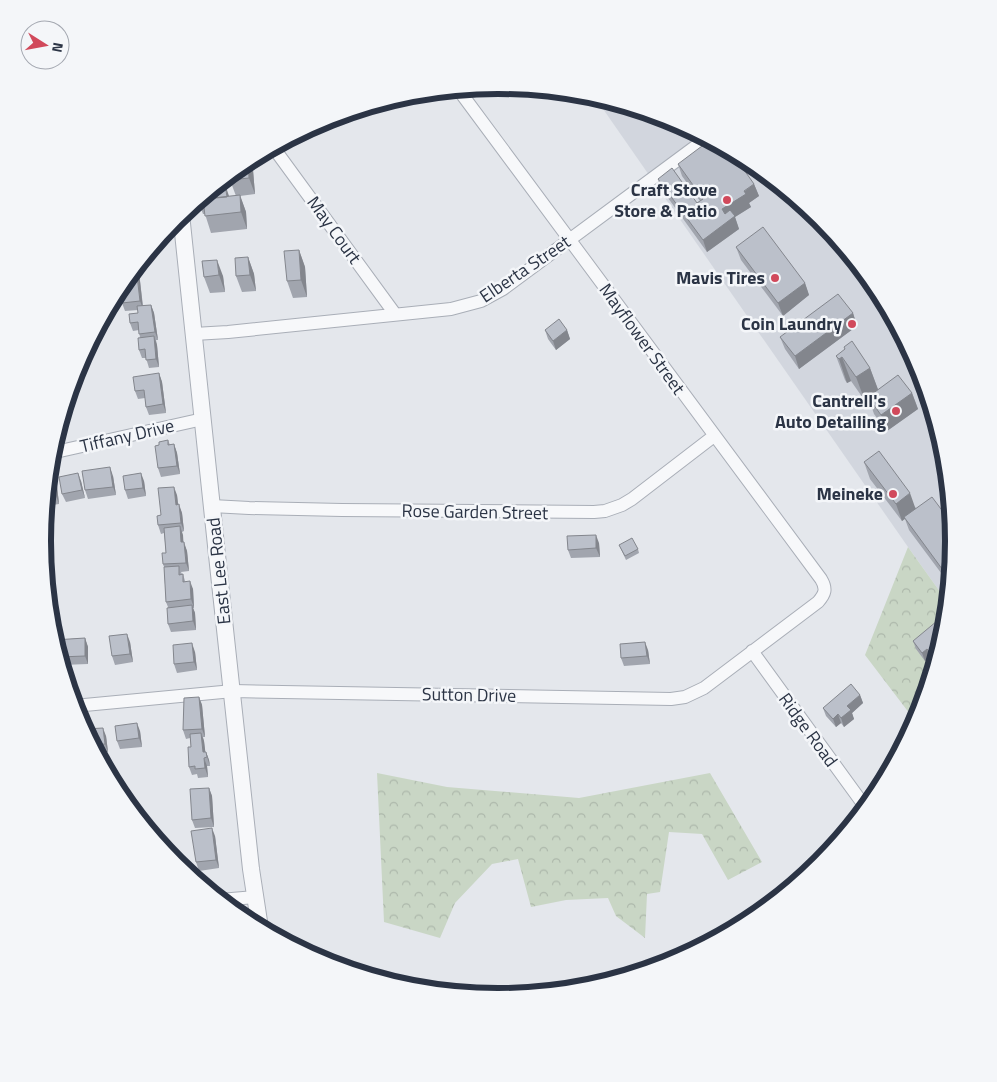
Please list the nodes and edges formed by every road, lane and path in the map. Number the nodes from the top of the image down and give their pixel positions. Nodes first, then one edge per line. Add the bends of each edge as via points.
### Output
1 (463, 96) edge
2 (701, 143) edge
3 (277, 153) edge
4 (182, 225) edge
5 (569, 239) junction
6 (395, 314) junction
7 (194, 334) junction
8 (203, 419) junction
9 (714, 436) junction
10 (61, 451) edge
11 (212, 506) junction
12 (825, 589) joint
13 (752, 652) junction
14 (233, 691) junction
15 (82, 705) edge
16 (861, 801) edge
17 (255, 897) junction
18 (230, 899) edge
19 (258, 918) edge

1 - 5 street, Mayflower Street
2 - 5 street, Elberta Street
3 - 6 street, May Court
4 - 7 street, East Lee Road
5 - 6 street, Elberta Street via 503,289 481,301 450,309
5 - 9 street, Mayflower Street
6 - 7 street, Elberta Street
7 - 8 street, East Lee Road
8 - 10 street, Tiffany Drive
8 - 11 street, East Lee Road
9 - 11 street, Rose Garden Street via 632,499 600,512
9 - 12 street, Mayflower Street via 821,579
11 - 14 street, East Lee Road
12 - 13 street, Sutton Drive via 818,602
13 - 14 street, Sutton Drive via 699,691 685,697
13 - 16 street, Ridge Road
14 - 15 street, Sutton Drive
14 - 17 street, East Lee Road
17 - 18 street
17 - 19 street, East Lee Road

